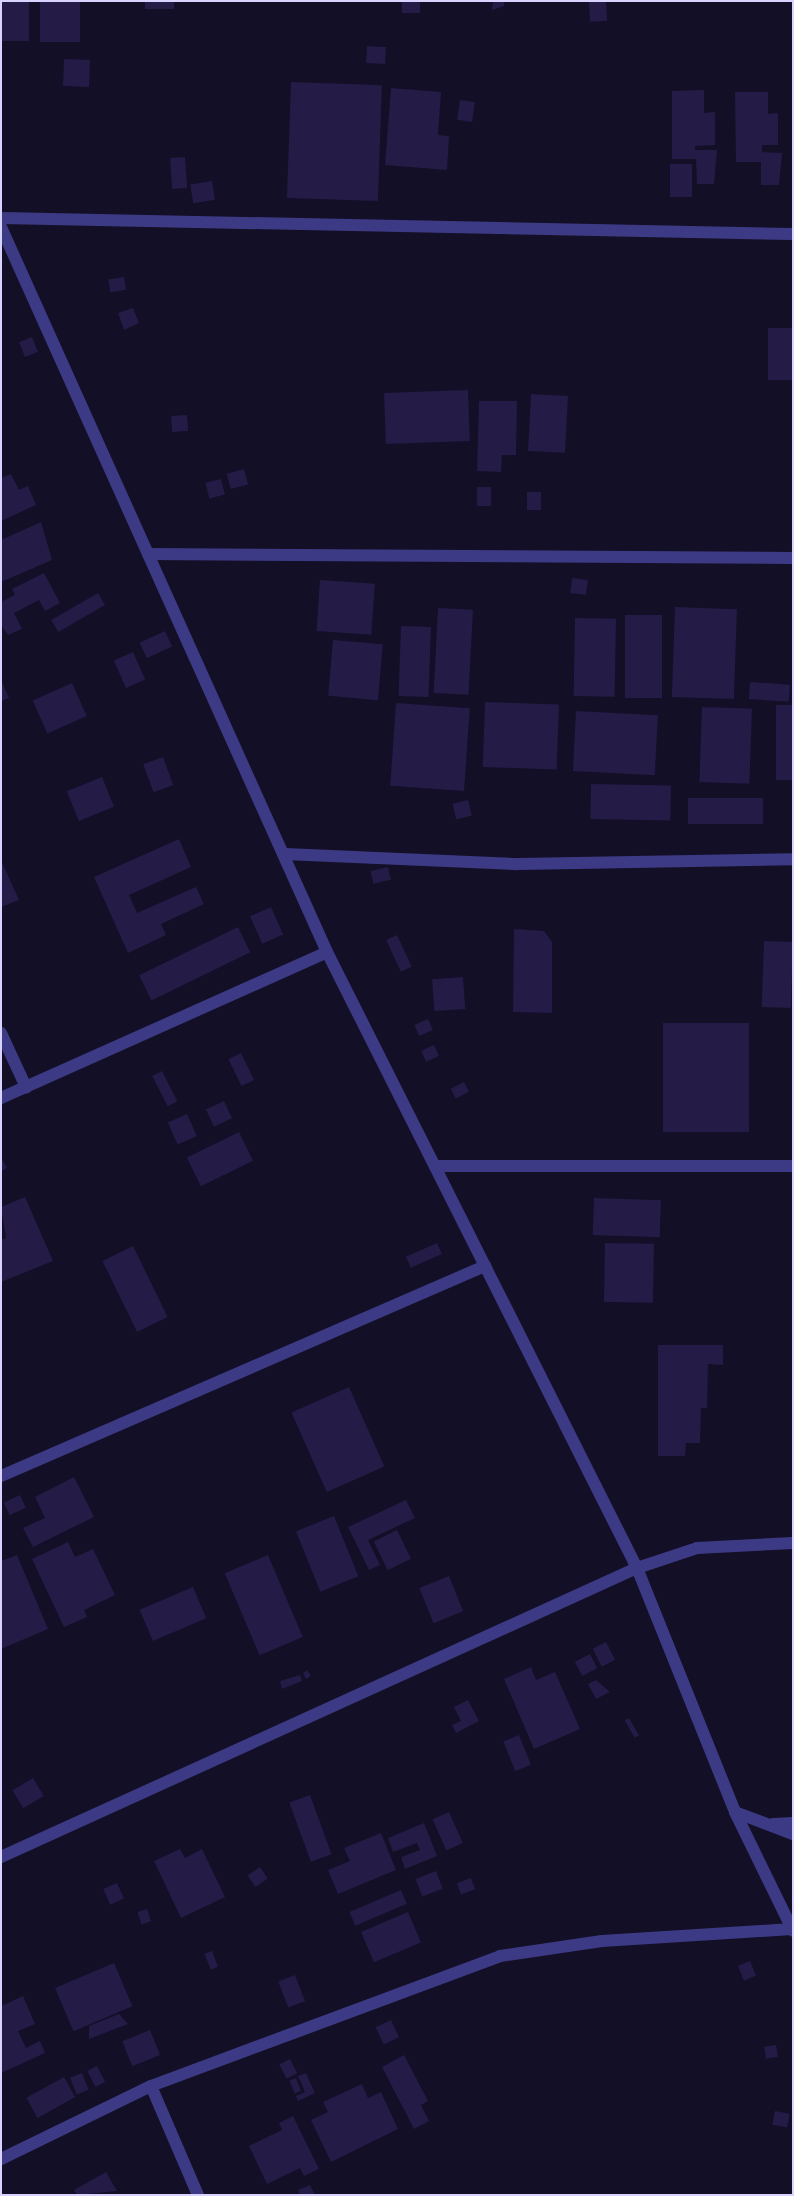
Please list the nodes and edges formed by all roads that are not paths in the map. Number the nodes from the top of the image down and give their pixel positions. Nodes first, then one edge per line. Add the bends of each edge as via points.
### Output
1 (1, 218) edge
2 (1, 226) edge
3 (793, 234) edge
4 (148, 554) junction
5 (793, 558) edge
6 (285, 854) junction
7 (793, 859) edge
8 (327, 952) junction
9 (1, 1033) edge
10 (26, 1087) junction
11 (1, 1098) edge
12 (434, 1166) junction
13 (793, 1166) edge
14 (485, 1266) junction
15 (1, 1476) edge
16 (793, 1543) edge
17 (637, 1568) junction
18 (735, 1812) junction
19 (793, 1823) edge
20 (768, 1824) junction
21 (793, 1834) edge
22 (1, 1857) edge
23 (792, 1930) edge
24 (152, 2086) junction
25 (1, 2159) edge
26 (198, 2195) edge

1 - 3 street
2 - 4 street
4 - 5 street
4 - 6 street
6 - 7 street via 518,864
6 - 8 street
8 - 10 street
8 - 12 street
9 - 10 street
10 - 11 street
12 - 13 street
12 - 14 street
14 - 15 street
14 - 17 street
16 - 17 street via 697,1548
17 - 18 street
17 - 22 street
18 - 20 street
18 - 23 street
19 - 20 street
20 - 21 street
23 - 24 street via 602,1940 500,1956
24 - 25 street
24 - 26 street

